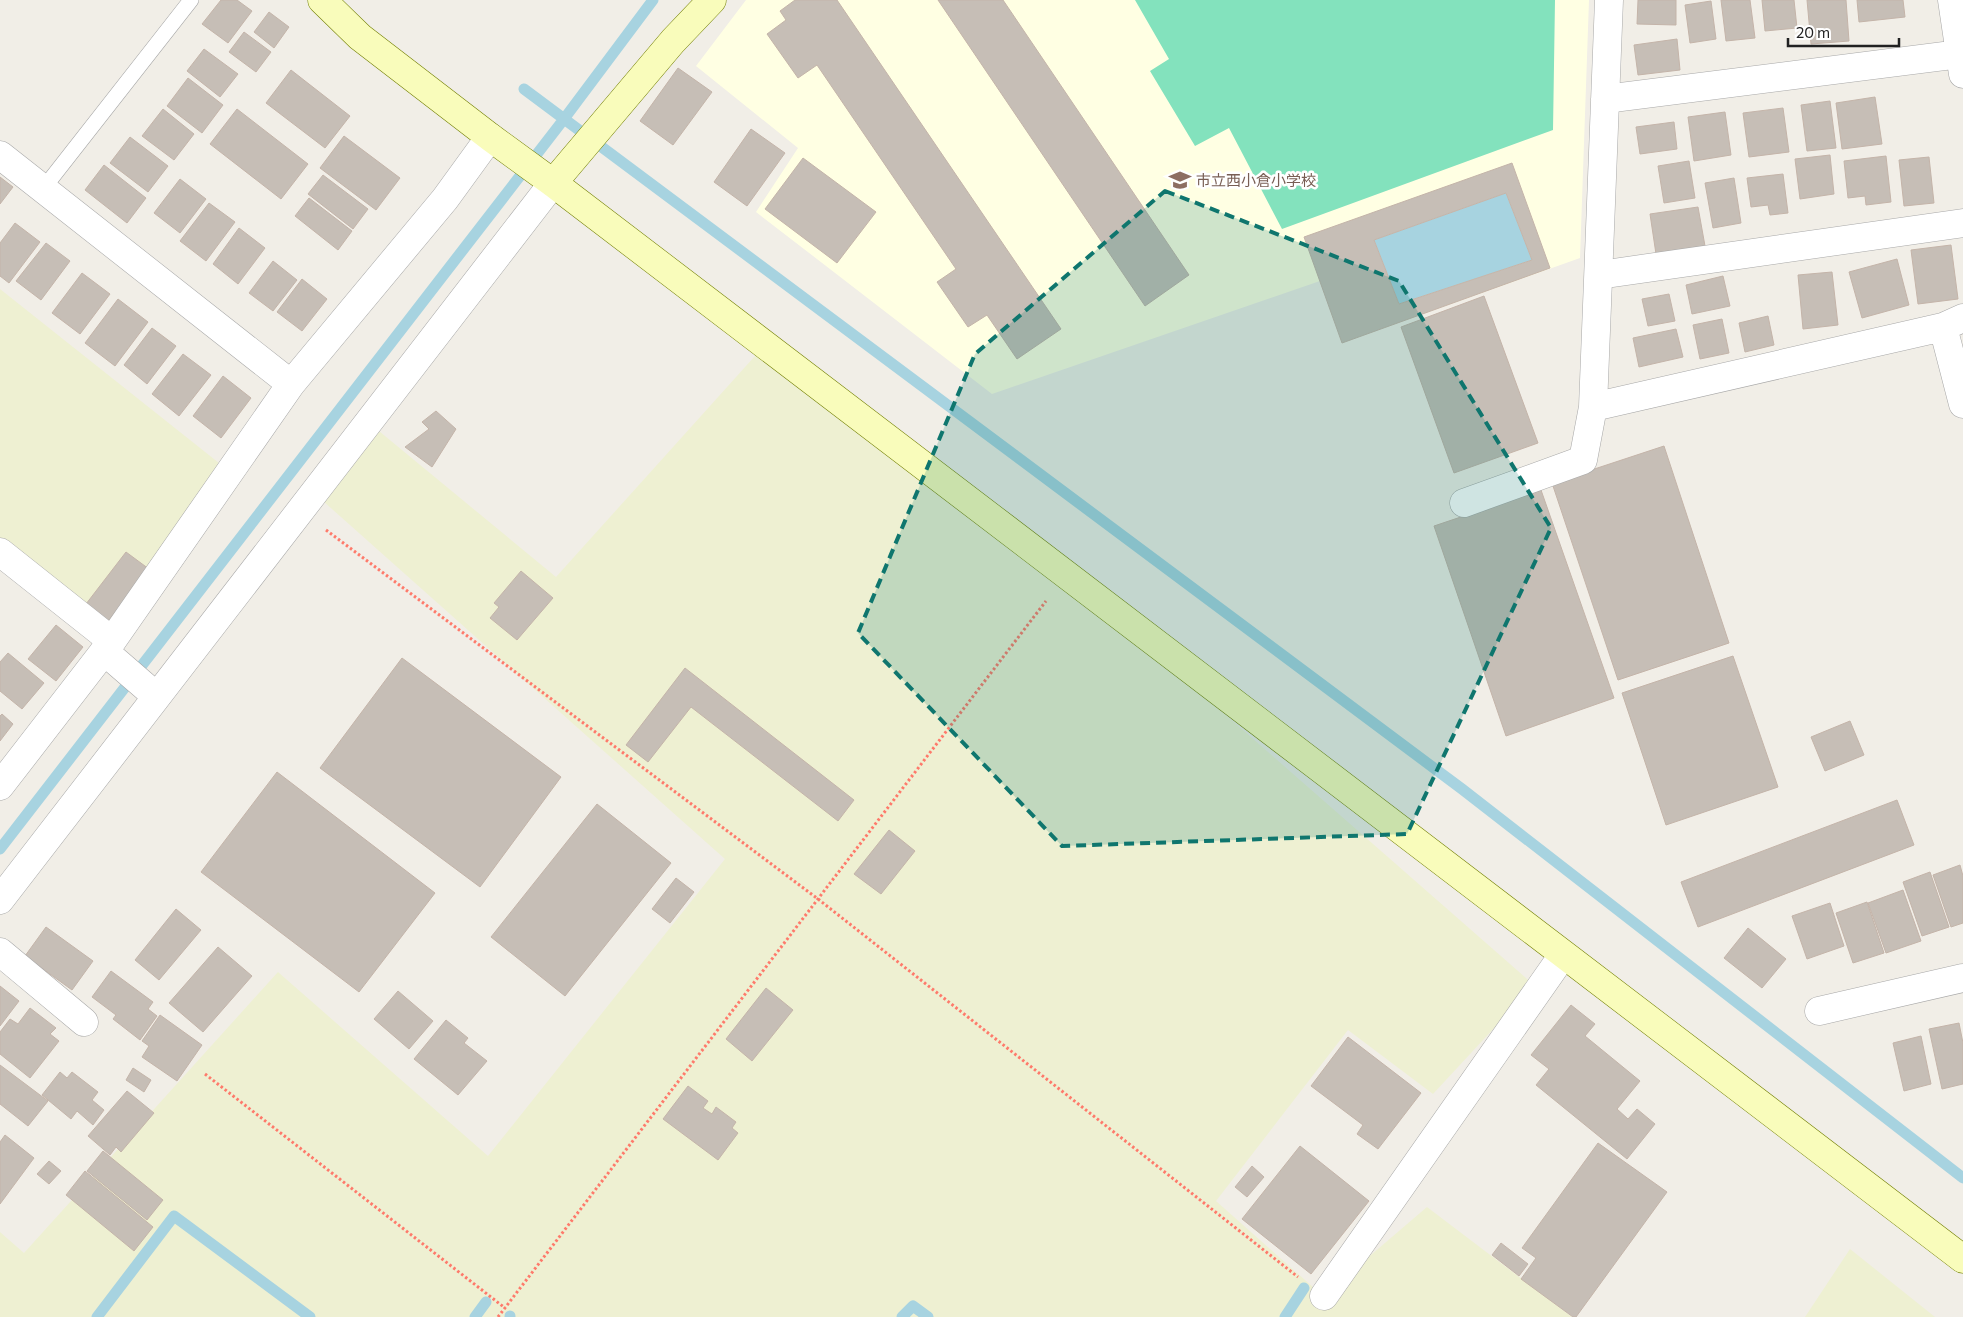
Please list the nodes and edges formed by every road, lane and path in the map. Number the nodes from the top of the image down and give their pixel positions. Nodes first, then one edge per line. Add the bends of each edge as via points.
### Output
1 (191, 0) edge
2 (322, 0) edge
3 (712, 0) edge
4 (1609, 0) edge
5 (1952, 0) edge
6 (1961, 64) edge
7 (1606, 99) junction
8 (499, 144) junction
9 (0, 155) edge
10 (550, 182) junction
11 (43, 188) junction
12 (1963, 223) edge
13 (1598, 275) junction
14 (1953, 322) edge
15 (291, 384) junction
16 (1963, 404) edge
17 (1593, 407) junction
18 (1464, 503) dead end
19 (300, 510) junction
20 (0, 552) edge
21 (1066, 575) junction
22 (108, 649) junction
23 (152, 692) junction
24 (0, 786) edge
25 (818, 899) junction
26 (0, 900) edge
27 (0, 952) edge
28 (1563, 954) junction
29 (1963, 978) edge
30 (1819, 1011) dead end
31 (84, 1022) dead end
32 (205, 1074) dead end
33 (1963, 1259) edge
34 (1324, 1296) joint
35 (505, 1308) junction
36 (498, 1317) edge

1 - 11 lane
2 - 8 street via 360,37
3 - 10 street
4 - 7 street
5 - 6 street
6 - 7 street
7 - 13 street
8 - 10 street
8 - 15 street via 445,199
9 - 11 street
10 - 19 street
10 - 21 street
11 - 15 street
12 - 13 street
13 - 17 street
14 - 16 street
14 - 17 street
15 - 22 street
17 - 18 street via 1583,460
19 - 23 street
19 - 25 path
20 - 22 street
21 - 25 path
21 - 28 street
22 - 23 street
22 - 24 street
23 - 26 street
25 - 34 path
25 - 35 path
27 - 31 street
28 - 33 street
28 - 34 street
29 - 30 street
32 - 35 path
35 - 36 path

